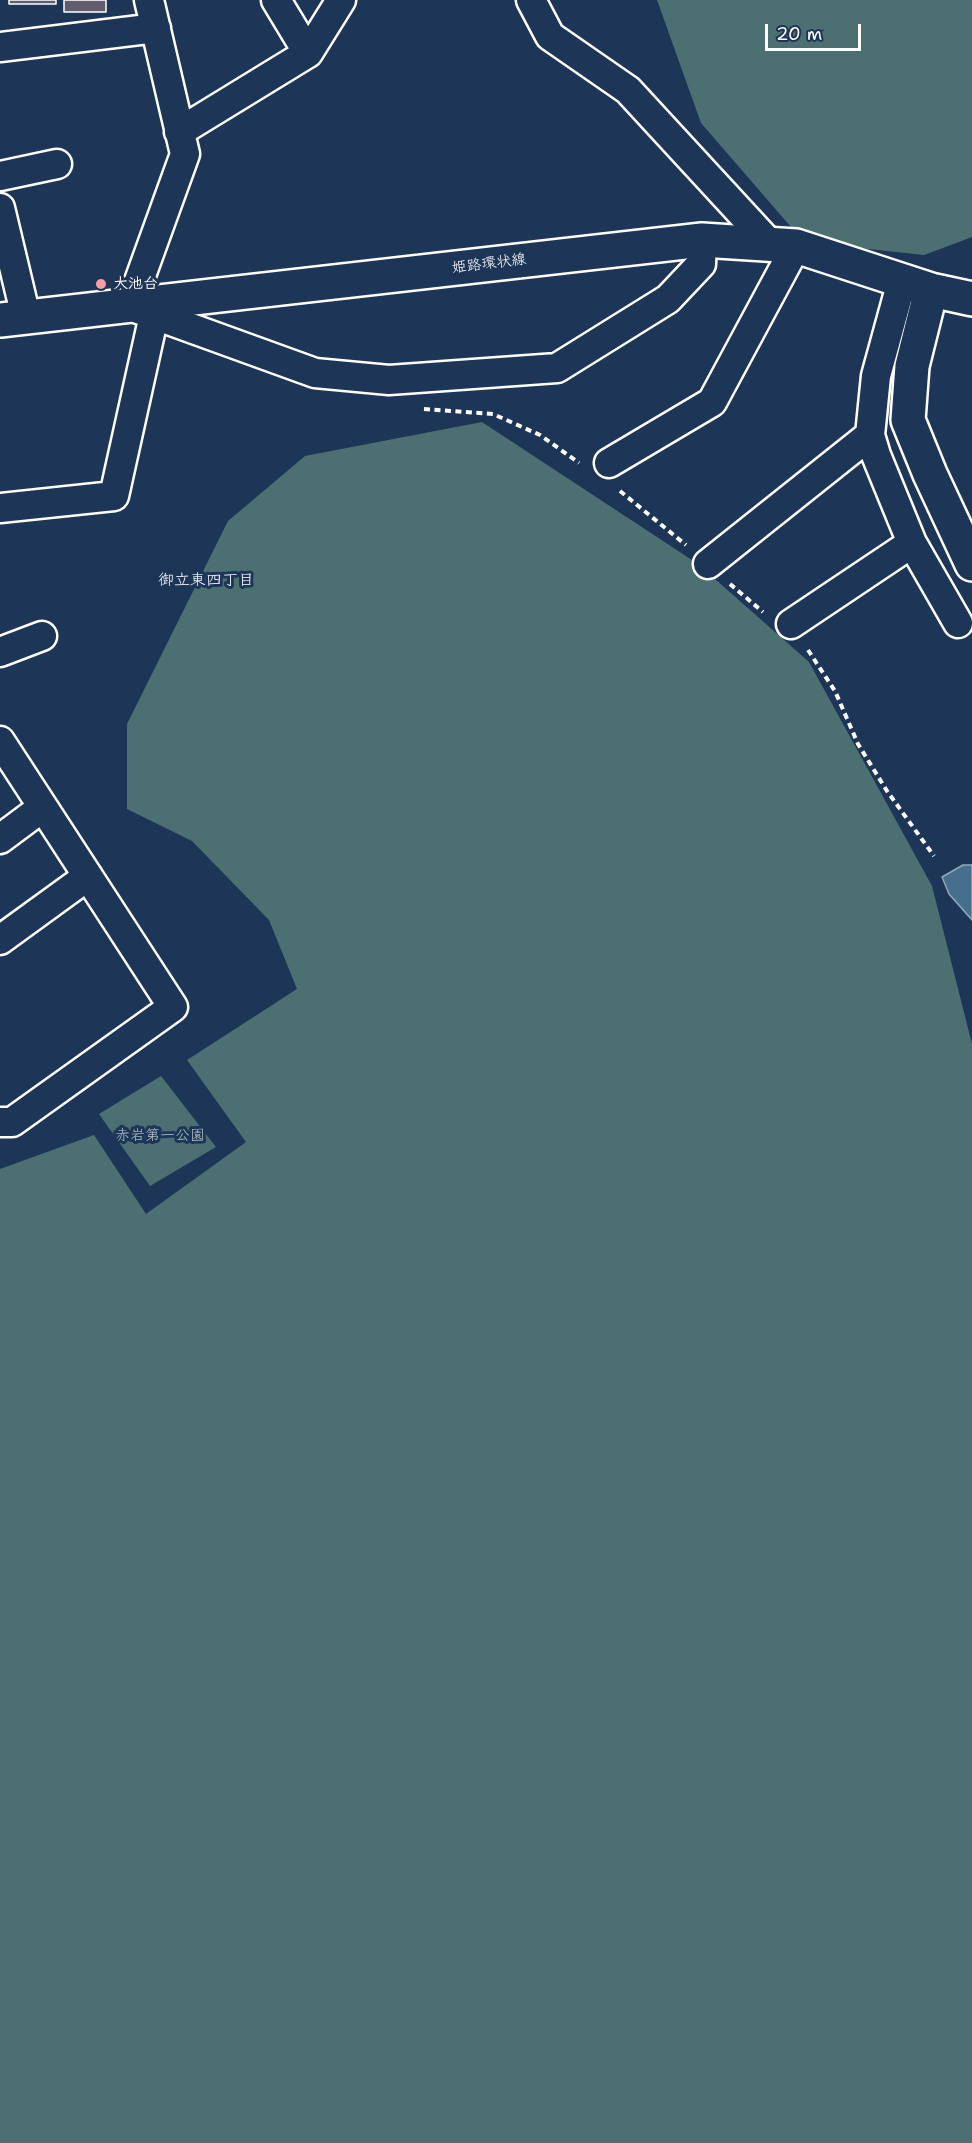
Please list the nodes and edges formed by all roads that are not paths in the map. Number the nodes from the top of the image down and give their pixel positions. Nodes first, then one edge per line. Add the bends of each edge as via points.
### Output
1 (149, 0) edge
2 (276, 0) edge
3 (341, 0) edge
4 (531, 0) edge
5 (156, 28) junction
6 (0, 47) edge
7 (308, 53) junction
8 (179, 132) junction
9 (57, 164) dead end
10 (0, 176) edge
11 (0, 208) edge
12 (702, 240) junction
13 (783, 244) junction
14 (916, 285) junction
15 (972, 299) edge
16 (142, 310) junction
17 (13, 319) edge
18 (870, 435) junction
19 (609, 463) dead end
20 (0, 508) edge
21 (912, 543) junction
22 (708, 564) dead end
23 (972, 564) edge
24 (958, 623) dead end
25 (791, 624) dead end
26 (42, 636) dead end
27 (0, 652) edge
28 (0, 741) edge
29 (43, 807) junction
30 (0, 839) edge
31 (88, 876) junction
32 (0, 940) edge
33 (0, 1122) edge

1 - 5 street
2 - 7 street
3 - 7 street
4 - 13 street via 550,36 628,90
5 - 6 street
5 - 8 street
7 - 8 street
8 - 16 street via 184,154
9 - 10 street
11 - 17 street
12 - 13 main road, 姫路環状線
12 - 16 main road, 姫路環状線
12 - 16 street via 701,264 668,299 557,368 389,380 315,373
13 - 14 main road, 姫路環状線
13 - 19 street via 712,402
14 - 15 main road, 姫路環状線
14 - 18 street via 876,376
14 - 23 main road via 908,420
16 - 17 main road, 姫路環状線
16 - 20 street via 114,496
18 - 21 street
18 - 22 street
21 - 24 street
21 - 25 street
26 - 27 street
28 - 29 street
29 - 30 street
29 - 31 street
31 - 32 street
31 - 33 street via 173,1007 12,1122

